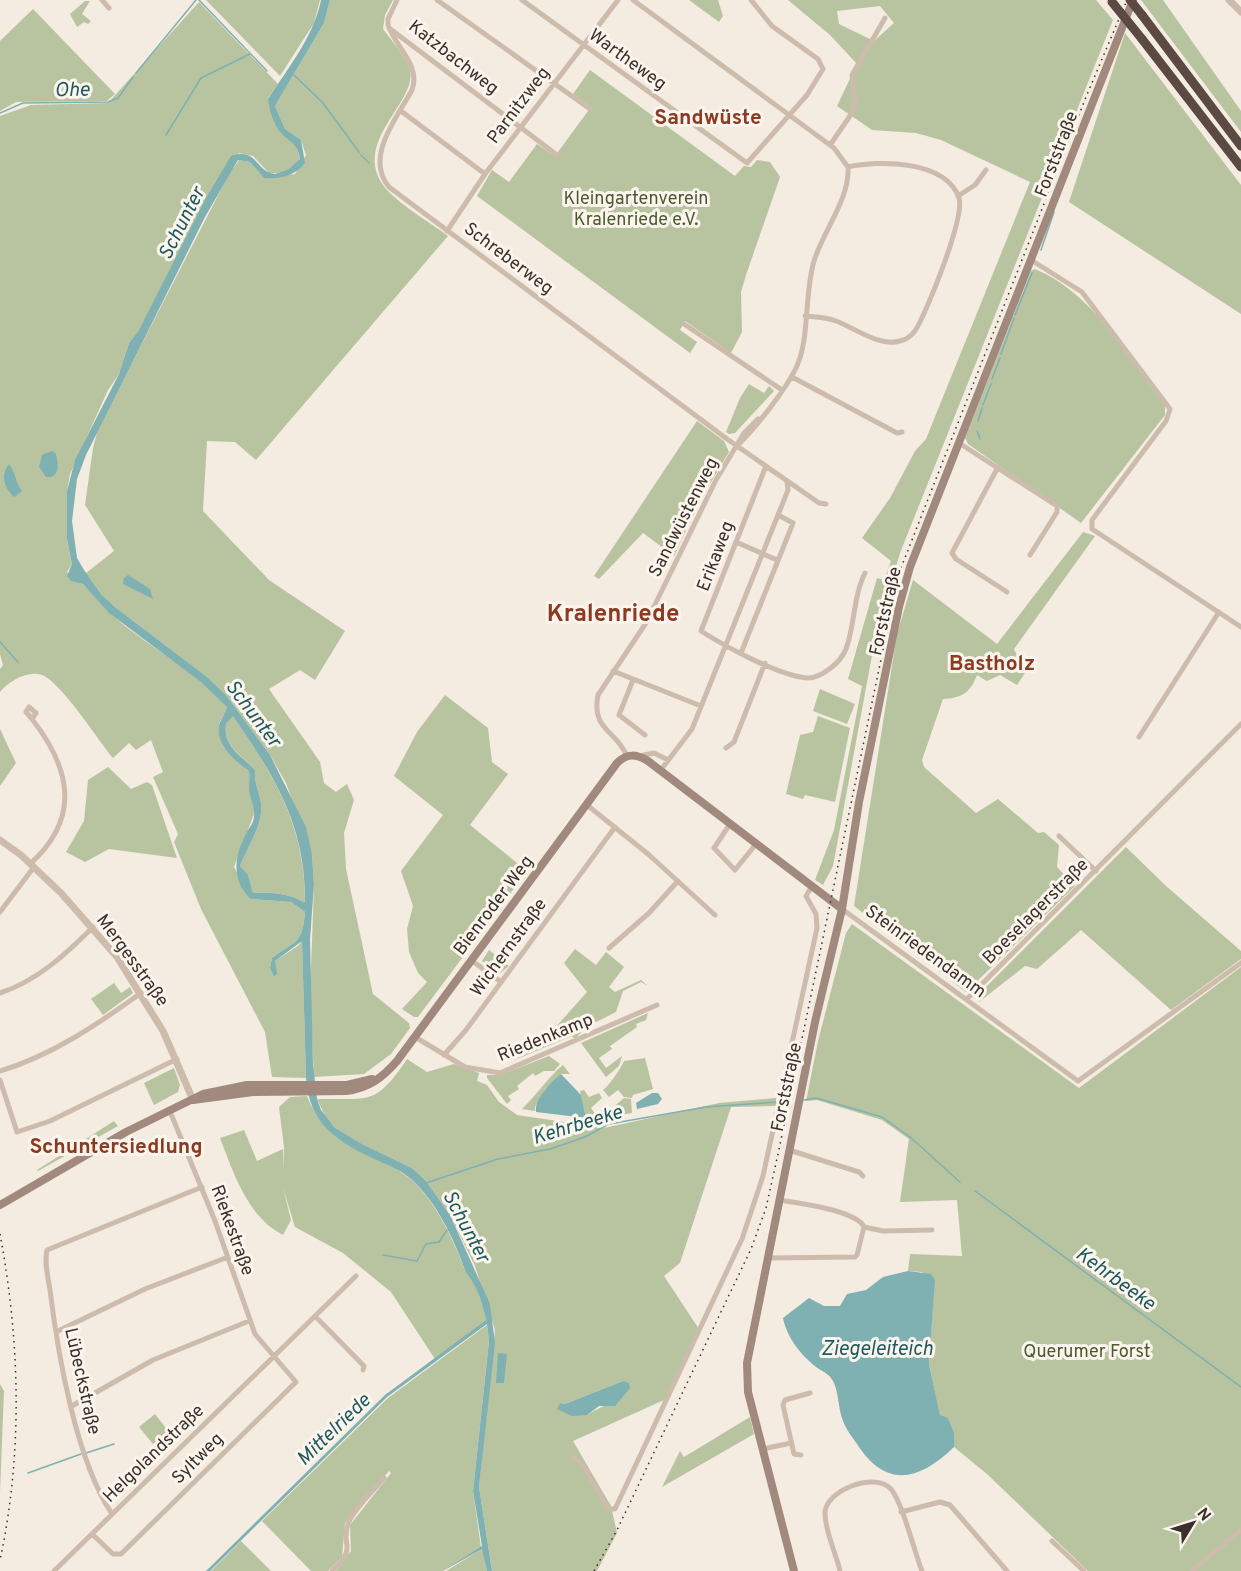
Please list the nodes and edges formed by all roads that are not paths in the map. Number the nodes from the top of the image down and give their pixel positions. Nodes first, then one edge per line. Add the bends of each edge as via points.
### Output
1 (102, 0) edge
2 (397, 0) edge
3 (437, 0) edge
4 (522, 0) edge
5 (618, 0) edge
6 (633, 0) edge
7 (751, 0) edge
8 (1132, 0) edge
9 (1229, 0) edge
10 (1111, 1) edge
11 (109, 8) dead end
12 (1241, 12) edge
13 (885, 18) dead end
14 (389, 28) junction
15 (584, 45) junction
16 (553, 84) junction
17 (590, 109) dead end
18 (401, 111) junction
19 (790, 115) junction
20 (520, 128) junction
21 (830, 145) junction
22 (1241, 146) edge
23 (557, 155) dead end
24 (848, 167) junction
25 (1241, 167) edge
26 (986, 170) dead end
27 (485, 174) junction
28 (958, 196) junction
29 (447, 231) junction
30 (1031, 260) junction
31 (805, 316) junction
32 (684, 324) dead end
33 (792, 376) junction
34 (782, 390) junction
35 (902, 432) dead end
36 (959, 443) junction
37 (738, 445) junction
38 (766, 466) junction
39 (998, 467) junction
40 (780, 476) junction
41 (787, 481) junction
42 (801, 490) junction
43 (826, 504) dead end
44 (778, 515) junction
45 (736, 542) junction
46 (763, 554) junction
47 (1030, 555) dead end
48 (777, 560) junction
49 (865, 573) dead end
50 (1007, 592) dead end
51 (744, 601) junction
52 (758, 608) junction
53 (1219, 612) junction
54 (1241, 627) edge
55 (726, 647) junction
56 (741, 653) junction
57 (765, 663) junction
58 (613, 671) junction
59 (633, 680) junction
60 (701, 706) junction
61 (32, 719) dead end
62 (1241, 724) edge
63 (645, 735) dead end
64 (1139, 737) dead end
65 (726, 748) dead end
66 (627, 756) junction
67 (639, 756) junction
68 (668, 760) junction
69 (660, 771) junction
70 (587, 805) junction
71 (730, 824) junction
72 (615, 828) junction
73 (1059, 836) dead end
74 (0, 840) edge
75 (756, 844) junction
76 (32, 865) junction
77 (1096, 871) junction
78 (678, 881) junction
79 (812, 886) junction
80 (842, 909) junction
81 (0, 912) edge
82 (715, 915) dead end
83 (93, 927) junction
84 (609, 948) dead end
85 (471, 960) junction
86 (1241, 963) edge
87 (501, 982) junction
88 (0, 993) edge
89 (141, 993) junction
90 (967, 999) junction
91 (657, 1005) dead end
92 (415, 1036) junction
93 (444, 1055) junction
94 (177, 1059) junction
95 (0, 1071) edge
96 (0, 1080) edge
97 (193, 1100) junction
98 (170, 1109) junction
99 (789, 1150) junction
100 (863, 1176) dead end
101 (202, 1188) junction
102 (778, 1200) junction
103 (0, 1205) edge
104 (864, 1227) junction
105 (932, 1230) dead end
106 (228, 1257) junction
107 (767, 1258) junction
108 (356, 1276) dead end
109 (315, 1316) junction
110 (249, 1321) junction
111 (56, 1332) junction
112 (273, 1356) junction
113 (363, 1370) dead end
114 (810, 1393) dead end
115 (72, 1406) junction
116 (791, 1443) junction
117 (763, 1449) junction
118 (801, 1455) dead end
119 (574, 1457) dead end
120 (384, 1478) dead end
121 (901, 1512) junction
122 (112, 1514) junction
123 (1241, 1530) edge
124 (92, 1534) junction
125 (1052, 1541) dead end
126 (54, 1571) edge
127 (332, 1571) edge
128 (794, 1571) edge
129 (840, 1571) edge
130 (922, 1571) edge
131 (1007, 1571) edge
132 (1084, 1571) edge
133 (1192, 1571) edge

1 - 11 street
2 - 14 street via 388,19
3 - 16 street
4 - 15 street, Wartheweg
5 - 15 street, Parnitzweg
6 - 19 street
7 - 19 street via 772,26 823,66 820,78
8 - 22 highway, bridge
8 - 30 main road, Forststraße
9 - 12 street
10 - 25 highway, bridge
13 - 21 street via 852,75 852,113
14 - 18 street, Schreberweg via 415,74 414,87
14 - 20 street, Katzbachweg
15 - 16 street, Parnitzweg
15 - 19 street, Wartheweg via 745,163 751,161
16 - 17 street
16 - 20 street, Parnitzweg
18 - 27 street
18 - 29 street, Schreberweg via 380,153 383,179 393,191
19 - 21 street
20 - 23 street, Katzbachweg
20 - 27 street, Parnitzweg
21 - 24 street
24 - 28 street via 881,162 911,166 942,179
24 - 31 street, Sandwüstenweg via 846,184 815,258
26 - 28 street via 975,185
27 - 29 street, Parnitzweg
28 - 31 street via 959,222 920,321 908,338 888,342 835,320
29 - 37 street, Schreberweg
30 - 36 main road, Forststraße
30 - 53 street via 1082,292 1170,409 1166,421 1090,526 1113,545
31 - 33 street, Sandwüstenweg via 801,352
32 - 34 street
33 - 34 street, Sandwüstenweg
33 - 35 street via 897,433
34 - 37 street, Sandwüstenweg
36 - 39 street
36 - 80 main road, Forststraße via 906,579 859,802
37 - 38 street, Schreberweg
37 - 58 street, Sandwüstenweg via 694,523 653,612
38 - 40 street, Schreberweg
38 - 45 street, Erikaweg
39 - 47 street via 1058,508
39 - 50 street via 952,553
40 - 41 street, Schreberweg
40 - 42 street, Schreberweg via 789,478
41 - 42 street, Schreberweg
41 - 44 street via 788,490
42 - 43 street, Schreberweg
44 - 46 street
44 - 48 street via 793,523
45 - 46 street
45 - 55 street, Erikaweg via 701,631
46 - 48 street
46 - 51 street
48 - 52 street
49 - 57 street via 846,647 835,664 806,678
51 - 52 street
51 - 55 street
52 - 56 street
53 - 54 street
53 - 64 street
55 - 56 street
55 - 60 street
56 - 57 street
57 - 65 street via 734,742
58 - 59 street
58 - 66 street, Sandwüstenweg via 598,695 596,712
59 - 60 street
59 - 63 street via 619,715
60 - 68 street via 692,729
61 - 76 street via 56,756 66,799 57,829
62 - 77 street, Boeselagerstraße
66 - 67 main road
66 - 70 main road, Bienroder Weg via 617,763
67 - 68 street via 654,753
67 - 69 main road, Steinriedendamm
68 - 69 street
69 - 71 main road, Steinriedendamm
70 - 72 street
70 - 85 main road, Bienroder Weg
71 - 75 main road, Steinriedendamm
71 - 75 street via 714,848 735,870
72 - 78 street
72 - 87 street, Wichernstraße
73 - 77 street
74 - 76 street, Mergesstraße
75 - 79 main road, Steinriedendamm
76 - 81 street
76 - 83 street, Mergesstraße
77 - 90 street, Boeselagerstraße
78 - 82 street
78 - 84 street
79 - 80 main road, Steinriedendamm
79 - 119 street via 806,896 817,917 817,928 763,1176 742,1239 619,1503 610,1510 584,1466
80 - 90 street, Steinriedendamm
80 - 99 main road, Forststraße
83 - 88 street via 59,959 26,982
83 - 89 street, Mergesstraße
85 - 87 street
85 - 92 main road, Bienroder Weg
86 - 90 street, Steinriedendamm via 1078,1081
87 - 93 street, Wichernstraße
89 - 94 street, Mergesstraße
89 - 95 street via 72,1038
91 - 93 street, Riedenkamp via 500,1073 473,1070
92 - 93 street
92 - 97 main road, Bienroder Weg via 384,1074 359,1083 330,1088 228,1088
94 - 96 street via 50,1120 17,1131
94 - 97 street, Mergesstraße
97 - 98 main road, Bienroder Weg
98 - 101 street, Riekestraße
98 - 103 main road, Bienroder Weg
99 - 100 street
99 - 102 main road, Forststraße
101 - 106 street, Riekestraße
101 - 111 street, Lübeckstraße via 47,1250
102 - 104 street via 848,1214
102 - 107 main road, Forststraße
104 - 105 street via 883,1231
104 - 107 street via 857,1255
106 - 110 street, Riekestraße
106 - 111 street via 145,1289
107 - 117 main road, Forststraße via 746,1368
108 - 109 street, Helgolandstraße
109 - 112 street, Helgolandstraße
109 - 113 street
110 - 112 street, Riekestraße via 257,1338
110 - 115 street via 153,1360
111 - 115 street, Lübeckstraße
112 - 122 street, Helgolandstraße
112 - 124 street, Syltweg via 296,1382 119,1555 112,1554
114 - 116 street via 785,1400 783,1410
115 - 122 street, Lübeckstraße via 85,1453
116 - 117 street
116 - 118 street via 794,1454
117 - 128 main road, Forststraße
120 - 127 street via 348,1522 348,1550
121 - 129 street via 893,1492 880,1482 861,1482 834,1497 825,1514
121 - 130 street
121 - 131 street via 940,1502 950,1505
122 - 124 street, Helgolandstraße
123 - 133 street
124 - 126 street, Helgolandstraße
125 - 132 street

